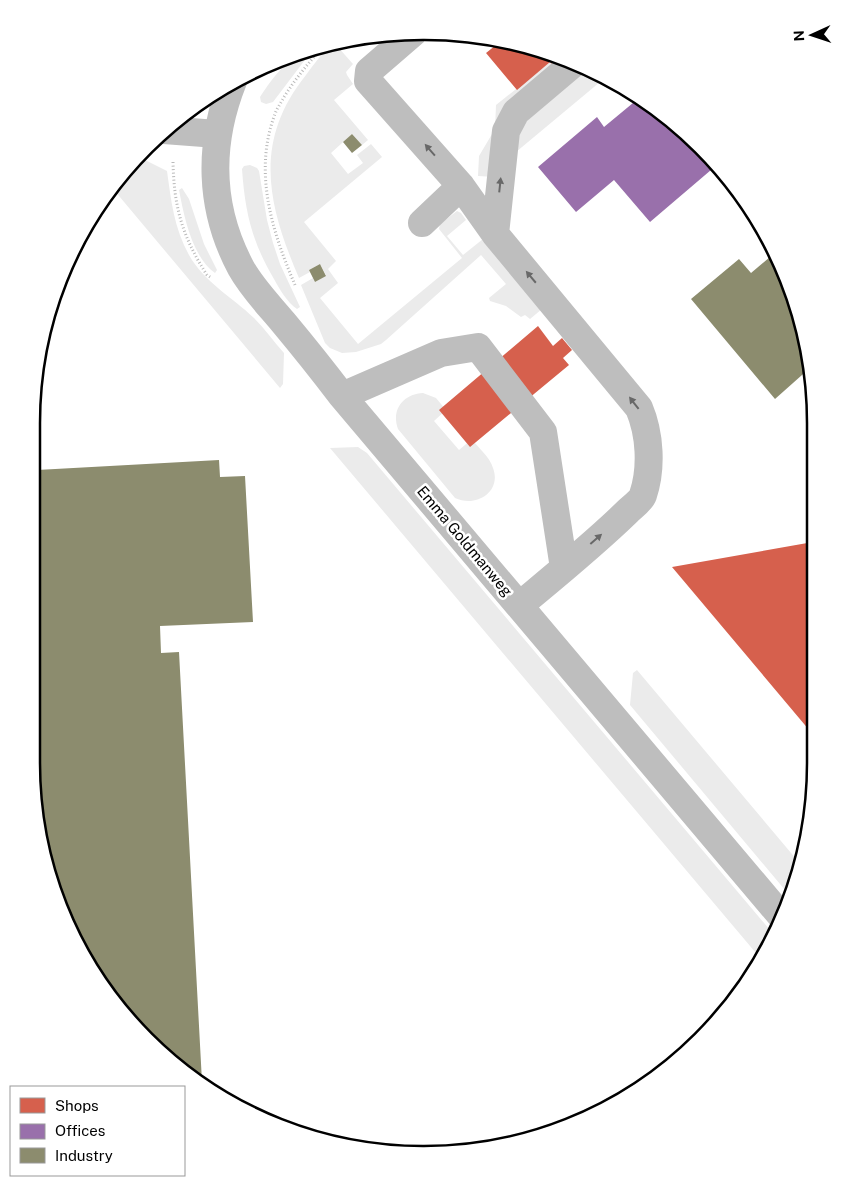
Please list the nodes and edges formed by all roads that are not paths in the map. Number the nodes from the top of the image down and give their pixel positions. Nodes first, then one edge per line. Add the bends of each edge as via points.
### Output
1 (404, 41) edge
2 (568, 68) edge
3 (228, 94) edge
4 (176, 131) edge
5 (216, 134) junction
6 (461, 186) junction
7 (422, 223) dead end
8 (495, 234) junction
9 (342, 396) junction
10 (564, 568) junction
11 (520, 605) junction
12 (777, 911) edge

6 -> 1 street via 368,81 369,71
8 -> 2 street via 506,132 516,112
3 - 5 street, Emma Goldmanweg
4 - 5 street
5 - 9 street, Emma Goldmanweg via 214,170 220,212 241,268 259,295
6 - 7 street
6 - 8 street
10 -> 8 street via 643,497 649,448 645,422 639,408
9 - 10 street via 441,353 478,348 542,432
9 - 11 street, Emma Goldmanweg
10 - 11 street
11 - 12 street, Emma Goldmanweg

